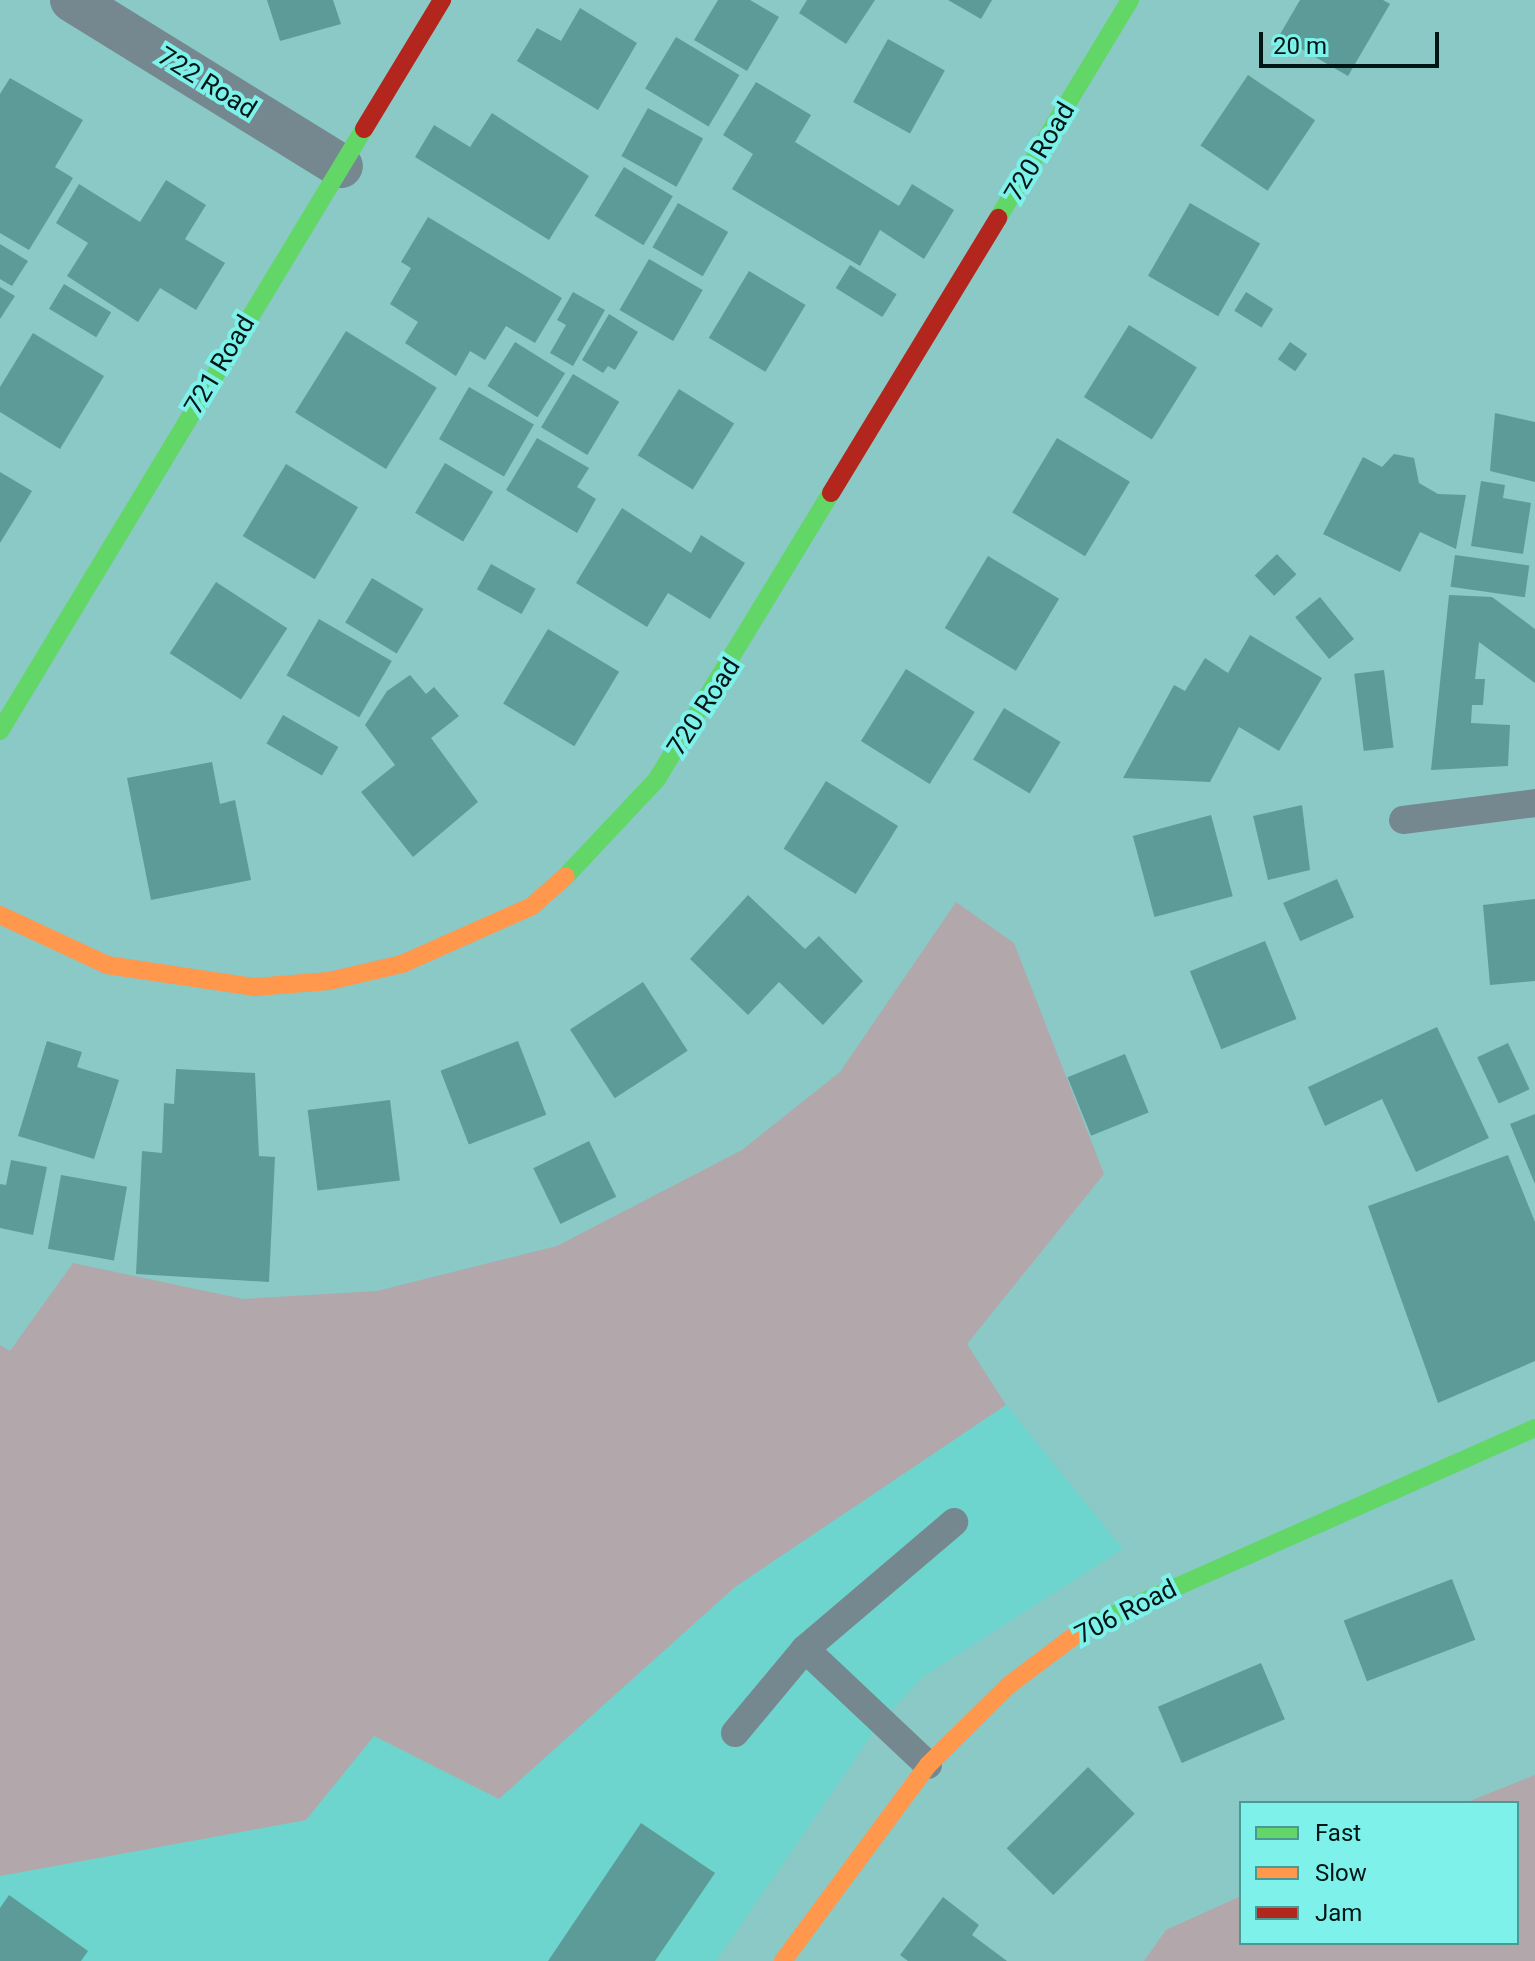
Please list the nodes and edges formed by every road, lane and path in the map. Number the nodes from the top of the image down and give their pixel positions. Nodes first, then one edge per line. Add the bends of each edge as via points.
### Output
1 (72, 0) edge
2 (442, 0) edge
3 (1130, 0) edge
4 (341, 166) junction
5 (0, 731) edge
6 (1535, 803) edge
7 (1403, 820) dead end
8 (0, 915) edge
9 (1535, 1428) edge
10 (954, 1522) dead end
11 (805, 1649) junction
12 (735, 1733) dead end
13 (928, 1765) junction
14 (783, 1961) edge

1 - 4 street, 722 Road
2 - 4 street, 721 Road
3 - 8 street, 720 Road via 657,779 590,855 532,906 402,964 329,981 255,987 107,965
4 - 5 street, 721 Road
6 - 7 lane
9 - 13 street, 706 Road via 1091,1624 1009,1685
10 - 11 lane
11 - 12 lane
11 - 13 lane
13 - 14 street, 706 Road

